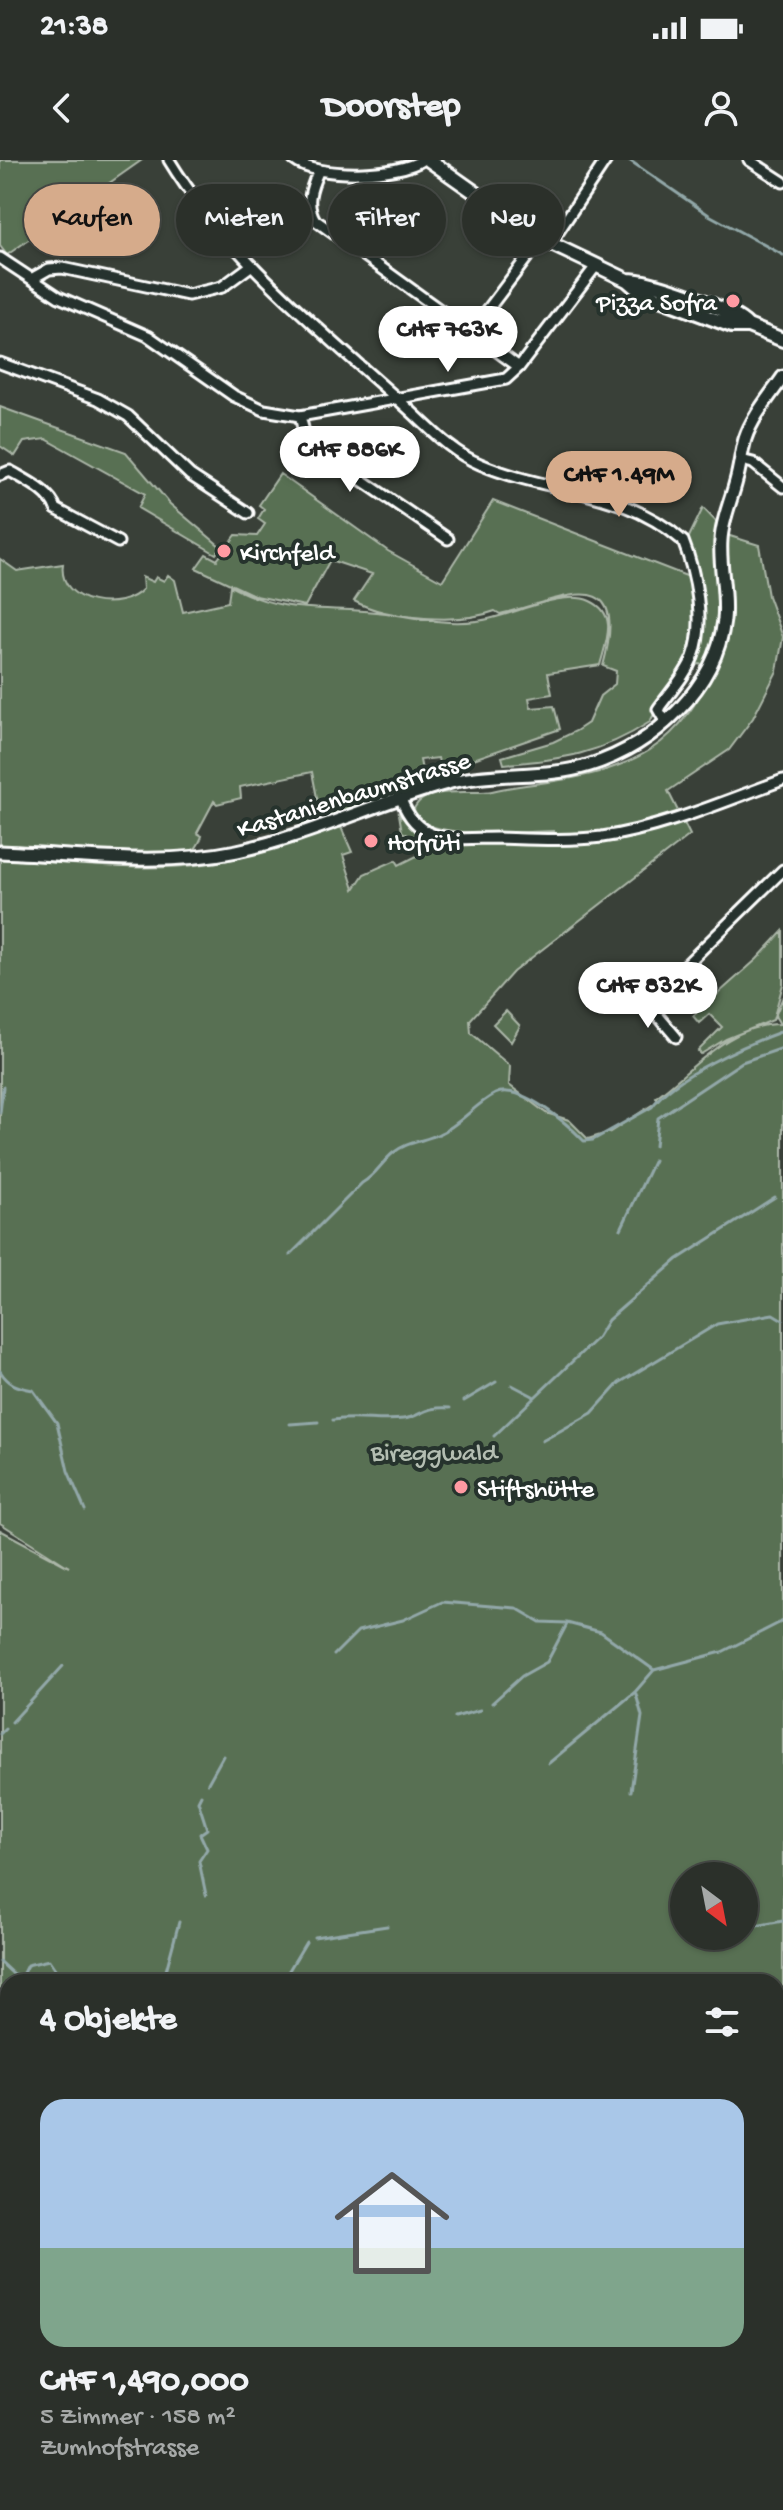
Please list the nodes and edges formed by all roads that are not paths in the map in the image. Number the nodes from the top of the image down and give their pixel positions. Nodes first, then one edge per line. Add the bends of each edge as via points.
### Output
1 (169, 160) edge
2 (294, 160) edge
3 (422, 160) edge
4 (429, 160) edge
5 (606, 160) edge
6 (749, 160) edge
7 (318, 172) junction
8 (783, 182) edge
9 (463, 184) edge
10 (564, 216) edge
11 (564, 250) edge
12 (533, 256) edge
13 (0, 258) edge
14 (252, 265) junction
15 (596, 266) junction
16 (33, 278) junction
17 (471, 332) junction
18 (783, 340) edge
19 (0, 363) edge
20 (519, 367) junction
21 (783, 377) edge
22 (398, 400) junction
23 (300, 416) junction
24 (741, 460) junction
25 (0, 475) edge
26 (783, 487) edge
27 (248, 513) dead end
28 (448, 539) dead end
29 (118, 542) dead end
30 (666, 723) junction
31 (783, 780) edge
32 (401, 799) junction
33 (0, 852) edge
34 (783, 870) edge
35 (635, 994) dead end
36 (647, 1003) junction
37 (676, 1037) dead end

1 - 14 street via 206,215
2 - 7 street
3 - 7 street via 408,170
4 - 9 main road
5 - 10 street
6 - 8 street
7 - 17 street via 309,198 313,218
11 - 15 main road
12 - 17 street
13 - 16 street
14 - 16 street via 222,287 188,295 62,268
14 - 22 street
15 - 18 main road via 710,303
15 - 20 street
16 - 23 street via 59,297 148,336 253,407
17 - 20 street
19 - 27 street via 98,399 128,416 190,475
20 - 22 street via 500,381
21 - 24 street, Kastanienbaumstrasse via 745,438
22 - 23 street
22 - 30 street via 462,456 639,509 683,541 699,612 698,635 684,674 658,709
23 - 28 street via 305,436 319,451
24 - 26 street
24 - 30 street, Kastanienbaumstrasse via 721,540 721,638 701,679
25 - 29 street via 10,471 53,500 56,509
30 - 32 street, Kastanienbaumstrasse via 639,743 591,765 470,778
31 - 32 street via 643,829 600,837 435,836 413,824
32 - 33 street, Kastanienbaumstrasse via 268,843 206,857
34 - 36 street
35 - 36 street
36 - 37 street

